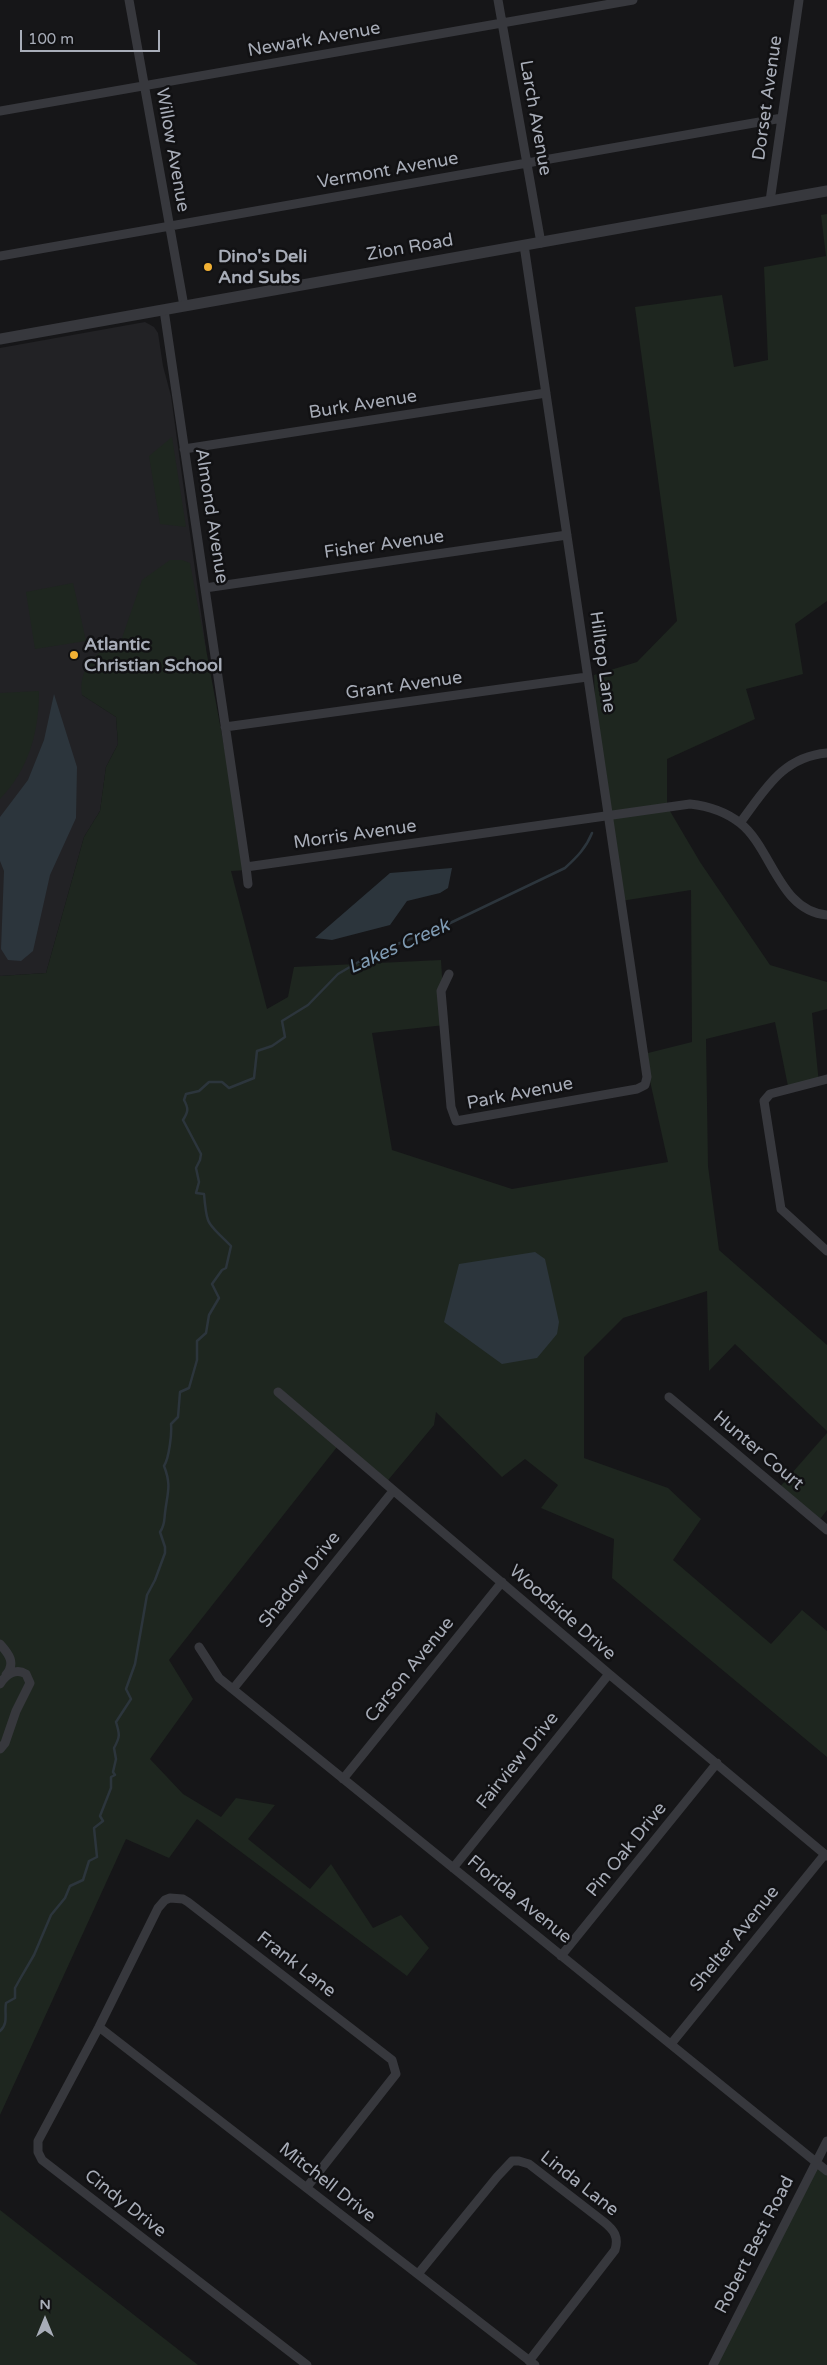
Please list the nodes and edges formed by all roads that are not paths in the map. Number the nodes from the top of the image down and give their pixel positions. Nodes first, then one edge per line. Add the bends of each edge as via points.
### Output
1 (129, 0) edge
2 (498, 0) edge
3 (632, 0) edge
4 (799, 0) edge
5 (502, 23) junction
6 (144, 87) junction
7 (0, 112) edge
8 (782, 118) junction
9 (526, 163) junction
10 (827, 191) edge
11 (770, 201) junction
12 (169, 226) junction
13 (541, 242) junction
14 (524, 245) junction
15 (0, 256) edge
16 (184, 306) junction
17 (164, 310) junction
18 (0, 339) edge
19 (546, 393) junction
20 (184, 449) junction
21 (567, 535) junction
22 (205, 588) junction
23 (587, 677) junction
24 (225, 727) junction
25 (827, 753) edge
26 (608, 814) junction
27 (740, 823) junction
28 (246, 867) junction
29 (248, 884) dead end
30 (827, 915) edge
31 (449, 974) dead end
32 (827, 1079) edge
33 (646, 1082) joint
34 (827, 1251) edge
35 (278, 1392) dead end
36 (669, 1397) dead end
37 (393, 1491) junction
38 (827, 1530) edge
39 (502, 1582) junction
40 (0, 1644) edge
41 (198, 1647) dead end
42 (609, 1674) junction
43 (2, 1680) edge
44 (233, 1689) junction
45 (0, 1749) edge
46 (717, 1763) junction
47 (343, 1779) junction
48 (826, 1855) edge
49 (452, 1868) junction
50 (561, 1956) junction
51 (99, 2027) junction
52 (671, 2044) junction
53 (827, 2141) edge
54 (816, 2162) junction
55 (827, 2171) edge
56 (307, 2187) junction
57 (418, 2274) junction
58 (532, 2363) edge
59 (307, 2365) edge
60 (713, 2365) edge

1 - 6 street, Willow Avenue
2 - 5 street, Larch Avenue
3 - 5 street, Newark Avenue
4 - 8 street, Dorset Avenue
5 - 6 street, Newark Avenue
5 - 9 street, Larch Avenue
6 - 7 street, Newark Avenue
6 - 12 street, Willow Avenue
8 - 9 street, Vermont Avenue
8 - 11 street, Dorset Avenue
9 - 12 street, Vermont Avenue
9 - 13 street, Larch Avenue
10 - 11 street, Zion Road
11 - 13 street, Zion Road
12 - 15 street, Vermont Avenue
12 - 16 street, Willow Avenue
13 - 14 street, Zion Road
14 - 16 street, Zion Road
14 - 19 street, Hilltop Lane
16 - 17 street, Zion Road
17 - 18 street, Zion Road
17 - 20 street, Almond Avenue
19 - 20 street, Burk Avenue
19 - 21 street, Hilltop Lane
20 - 22 street, Almond Avenue
21 - 22 street, Fisher Avenue
21 - 23 street, Hilltop Lane
22 - 24 street, Almond Avenue
23 - 24 street, Grant Avenue
23 - 26 street, Hilltop Lane
24 - 28 street
25 - 27 street via 801,758 784,769
26 - 27 street, Morris Avenue via 690,804 712,808
26 - 28 street, Morris Avenue
26 - 33 street, Hilltop Lane
27 - 30 street, Morris Avenue via 756,840 795,900 808,909
28 - 29 street
31 - 33 street, Park Avenue via 441,991 451,1106 456,1121 637,1089
32 - 34 street via 765,1098 781,1209
35 - 37 street, Woodside Drive
36 - 38 street, Hunter Court
37 - 39 street, Woodside Drive
37 - 44 street, Shadow Drive
39 - 42 street, Woodside Drive
39 - 47 street, Carson Avenue
40 - 43 street via 12,1667
41 - 44 street, Florida Avenue via 219,1678
42 - 46 street, Woodside Drive
42 - 49 street, Fairview Drive
43 - 45 street via 15,1672 24,1672 30,1683
44 - 47 street, Florida Avenue
46 - 48 street, Woodside Drive
46 - 50 street, Pin Oak Drive
47 - 49 street, Florida Avenue
48 - 52 street, Shelter Avenue
49 - 50 street, Florida Avenue
50 - 52 street, Florida Avenue
51 - 56 street, Mitchell Drive
51 - 56 street, Frank Lane via 158,1908 165,1900 176,1897 188,1902 392,2060 396,2074
51 - 59 street, Cindy Drive via 38,2141 42,2160
52 - 54 street, Florida Avenue
53 - 54 street, Robert Best Road
54 - 55 street, Florida Avenue
54 - 60 street, Robert Best Road
56 - 57 street, Mitchell Drive
57 - 58 street, Mitchell Drive
57 - 58 street, Linda Lane via 496,2177 512,2162 529,2164 597,2216 614,2230 617,2238 615,2250

